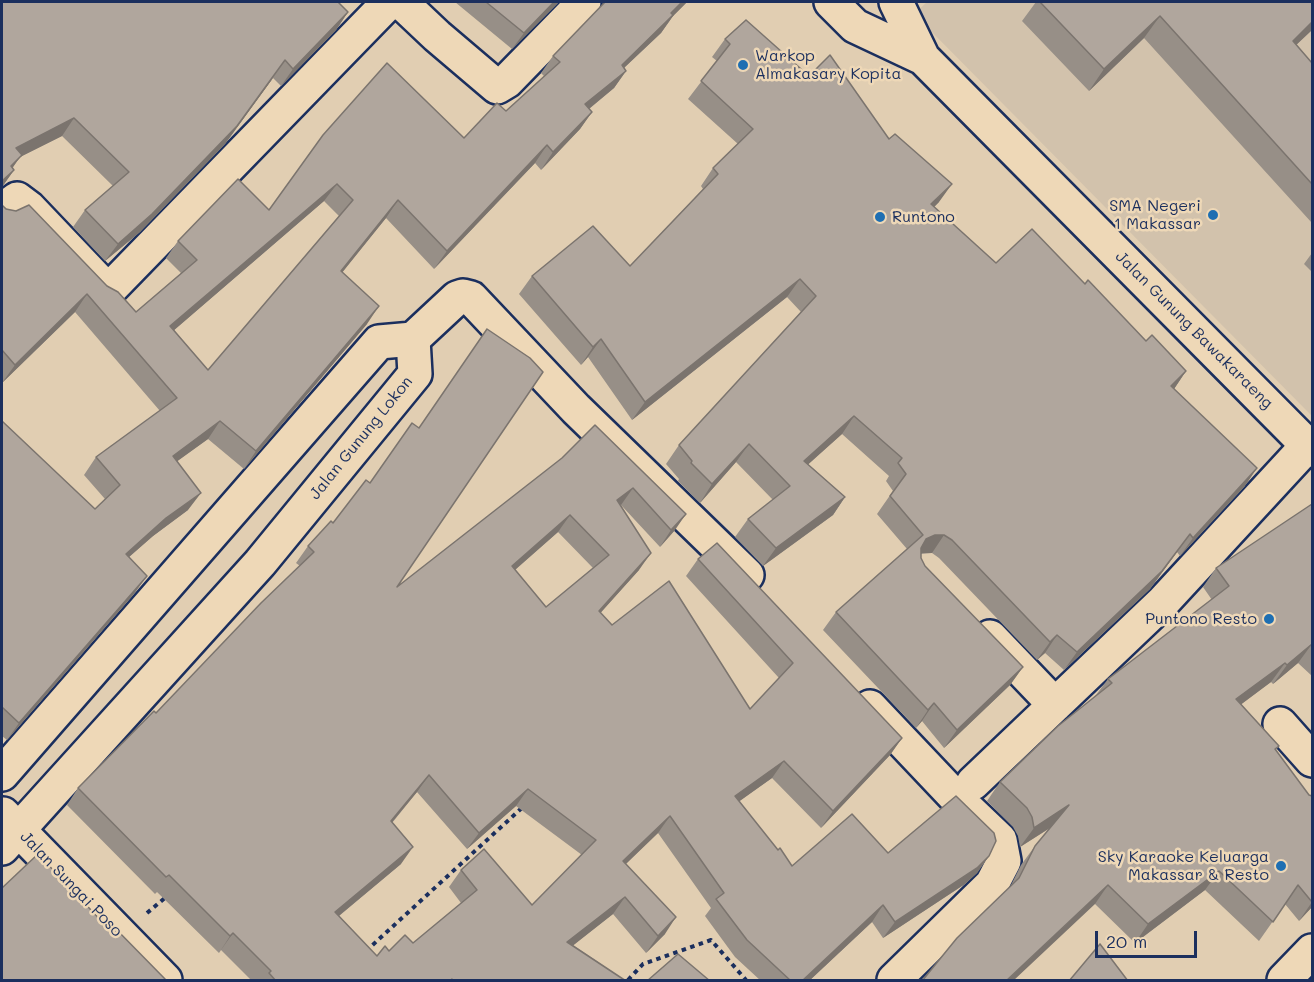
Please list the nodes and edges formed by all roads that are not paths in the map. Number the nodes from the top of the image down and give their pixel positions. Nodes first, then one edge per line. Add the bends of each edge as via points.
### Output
1 (389, 2) edge
2 (401, 2) edge
3 (584, 2) edge
4 (831, 2) edge
5 (896, 2) edge
6 (924, 58) junction
7 (2, 210) edge
8 (413, 339) junction
9 (1310, 447) edge
10 (770, 600) edge
11 (966, 613) edge
12 (851, 687) edge
13 (1055, 705) junction
14 (1280, 724) dead end
15 (1312, 760) edge
16 (2, 774) edge
17 (973, 783) dead end
18 (7, 830) edge
19 (1312, 951) edge
20 (165, 981) edge
21 (894, 981) edge
22 (1284, 981) edge

1 - 7 street via 108,291 29,208 17,199
2 - 3 street via 497,87
4 - 6 street, Jalan Gunung Bawakaraeng via 855,26
5 - 6 street, Jalan Gunung Bawakaraeng
6 - 9 street, Jalan Gunung Bawakaraeng
8 - 10 street via 457,298 471,298 576,409
8 - 16 street via 379,342
8 - 18 street, Jalan Gunung Lokon via 415,374 260,563
9 - 13 street via 1163,602
11 - 13 street
12 - 21 street via 1000,840 1004,861 992,884
13 - 17 street
14 - 15 street
18 - 20 street, Jalan Sungai Poso
19 - 22 street

